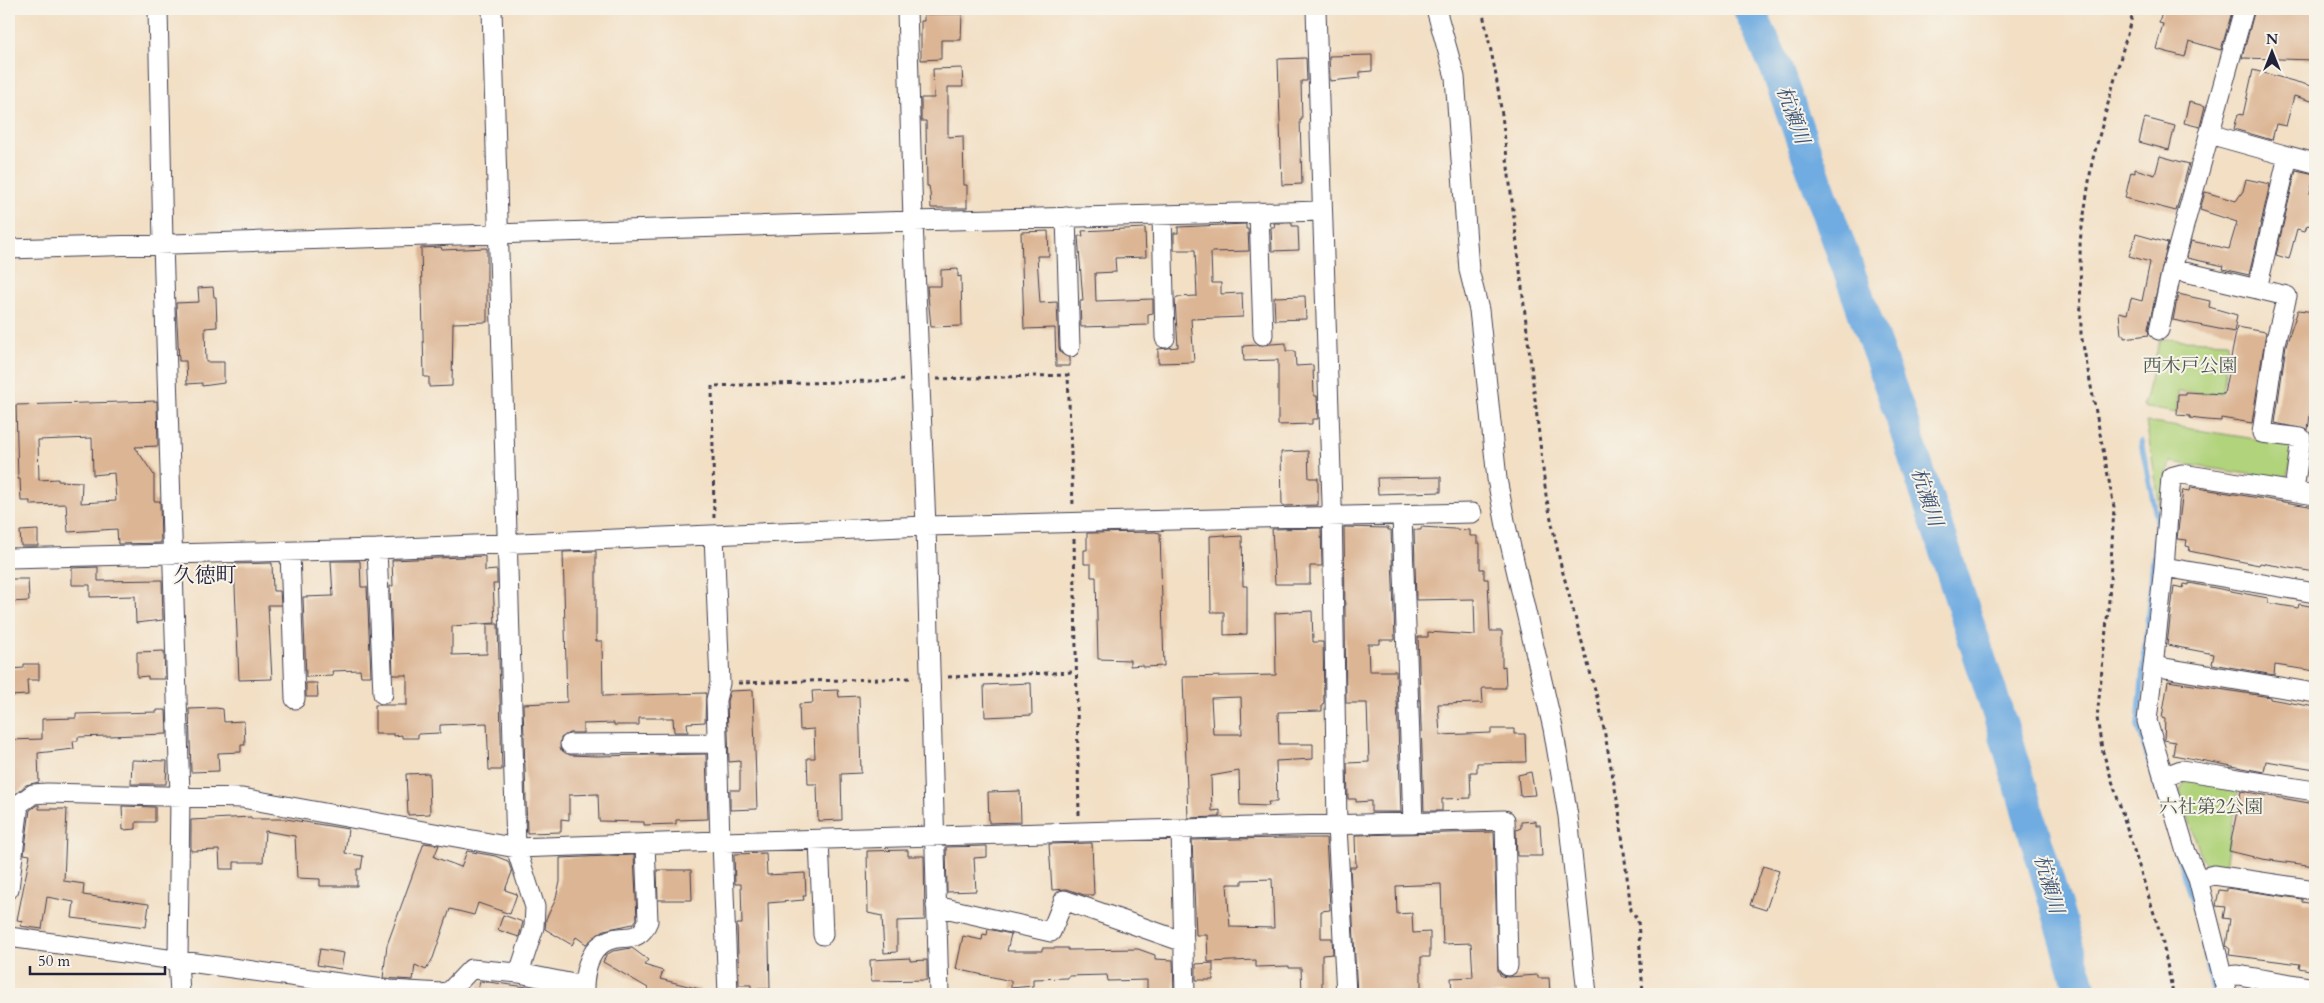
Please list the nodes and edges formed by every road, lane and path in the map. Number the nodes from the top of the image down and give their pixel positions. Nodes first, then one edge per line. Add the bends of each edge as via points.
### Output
1 (158, 9) edge
2 (492, 9) edge
3 (907, 9) edge
4 (1316, 9) edge
5 (1436, 9) edge
6 (1482, 9) edge
7 (2134, 9) edge
8 (2244, 9) edge
9 (2209, 134) junction
10 (2288, 156) junction
11 (2314, 160) edge
12 (1322, 211) junction
13 (1259, 212) junction
14 (1162, 215) junction
15 (1066, 217) junction
16 (913, 221) junction
17 (498, 233) junction
18 (163, 243) junction
19 (9, 249) edge
20 (2172, 269) junction
21 (2257, 289) junction
22 (2159, 330) dead end
23 (1263, 335) dead end
24 (1165, 338) dead end
25 (1070, 347) dead end
26 (920, 380) junction
27 (2294, 491) junction
28 (2315, 495) edge
29 (1472, 512) dead end
30 (1402, 516) junction
31 (1331, 517) junction
32 (1073, 523) junction
33 (926, 526) junction
34 (714, 535) junction
35 (509, 544) junction
36 (377, 549) junction
37 (290, 552) junction
38 (174, 554) junction
39 (9, 558) edge
40 (2164, 567) junction
41 (2315, 593) edge
42 (2153, 666) junction
43 (1075, 672) junction
44 (930, 677) junction
45 (720, 683) junction
46 (2315, 693) edge
47 (383, 694) dead end
48 (295, 699) dead end
49 (717, 743) junction
50 (570, 744) dead end
51 (2163, 777) junction
52 (2315, 791) edge
53 (180, 796) junction
54 (1413, 823) junction
55 (1337, 826) junction
56 (1181, 830) junction
57 (1080, 833) junction
58 (934, 837) junction
59 (819, 840) junction
60 (721, 842) junction
61 (645, 844) junction
62 (516, 848) junction
63 (2198, 879) junction
64 (9, 889) edge
65 (2315, 890) edge
66 (936, 906) junction
67 (823, 935) dead end
68 (9, 936) edge
69 (1184, 942) junction
70 (178, 959) junction
71 (1508, 966) dead end
72 (519, 973) junction
73 (2226, 985) edge
74 (2315, 988) edge
75 (584, 990) edge
76 (180, 994) edge
77 (728, 994) edge
78 (940, 994) edge
79 (1185, 994) edge
80 (1346, 994) edge
81 (1588, 994) edge
82 (1643, 994) edge
83 (2173, 994) edge

1 - 18 street
2 - 17 street
3 - 16 street
4 - 12 street
5 - 81 street via 1455,77 1469,270 1479,310 1497,479 1555,738 1568,816
6 - 82 path via 1502,115 1546,495 1610,759 1631,910 1638,920
7 - 83 path via 2097,143 2084,207 2080,241 2081,334 2114,508 2097,718 2102,749 2162,939
8 - 9 street
9 - 10 street
9 - 20 street
10 - 11 street
10 - 21 street
12 - 13 street
12 - 31 street
13 - 14 street
13 - 23 street
14 - 15 street
14 - 24 street
15 - 16 street
15 - 25 street
16 - 17 street
16 - 26 street
17 - 18 street
17 - 35 street
18 - 19 street
18 - 38 street
20 - 21 street
20 - 22 street
21 - 27 street via 2287,296 2275,343 2262,433 2300,438
26 - 32 path via 1068,375
26 - 33 street
26 - 34 path via 712,386
27 - 28 street
27 - 40 street via 2182,474 2171,477
29 - 30 street
30 - 31 street
30 - 54 street
31 - 32 street
31 - 55 street
32 - 33 street
32 - 43 path
33 - 34 street
33 - 44 street
34 - 35 street
34 - 45 street
35 - 36 street
35 - 62 street
36 - 37 street
36 - 47 street
37 - 38 street
37 - 48 street
38 - 39 street
38 - 53 street
40 - 41 street
40 - 42 street
42 - 46 street
42 - 51 street via 2147,721
43 - 44 path
43 - 57 path
44 - 45 path
44 - 58 street
45 - 49 street via 716,700
49 - 50 street
49 - 60 street
51 - 52 street via 2181,770
51 - 63 street via 2186,852
53 - 62 street via 242,798
53 - 64 street via 33,794 20,804
53 - 70 street
54 - 55 street
54 - 71 street via 1505,820
55 - 56 street
55 - 80 street
56 - 57 street
56 - 69 street
57 - 58 street
58 - 59 street
58 - 66 street
59 - 60 street
59 - 67 street
60 - 61 street
60 - 77 street
61 - 62 street
61 - 75 street via 648,921 638,934 628,939 610,940 598,948 589,960
62 - 72 street via 534,907 534,927
63 - 65 street via 2214,875
63 - 73 street
66 - 69 street via 1051,932 1064,900
66 - 78 street
68 - 70 street
69 - 79 street
70 - 72 street via 390,990 442,993 450,991 471,970
70 - 76 street
72 - 75 street
73 - 74 street via 2238,974

